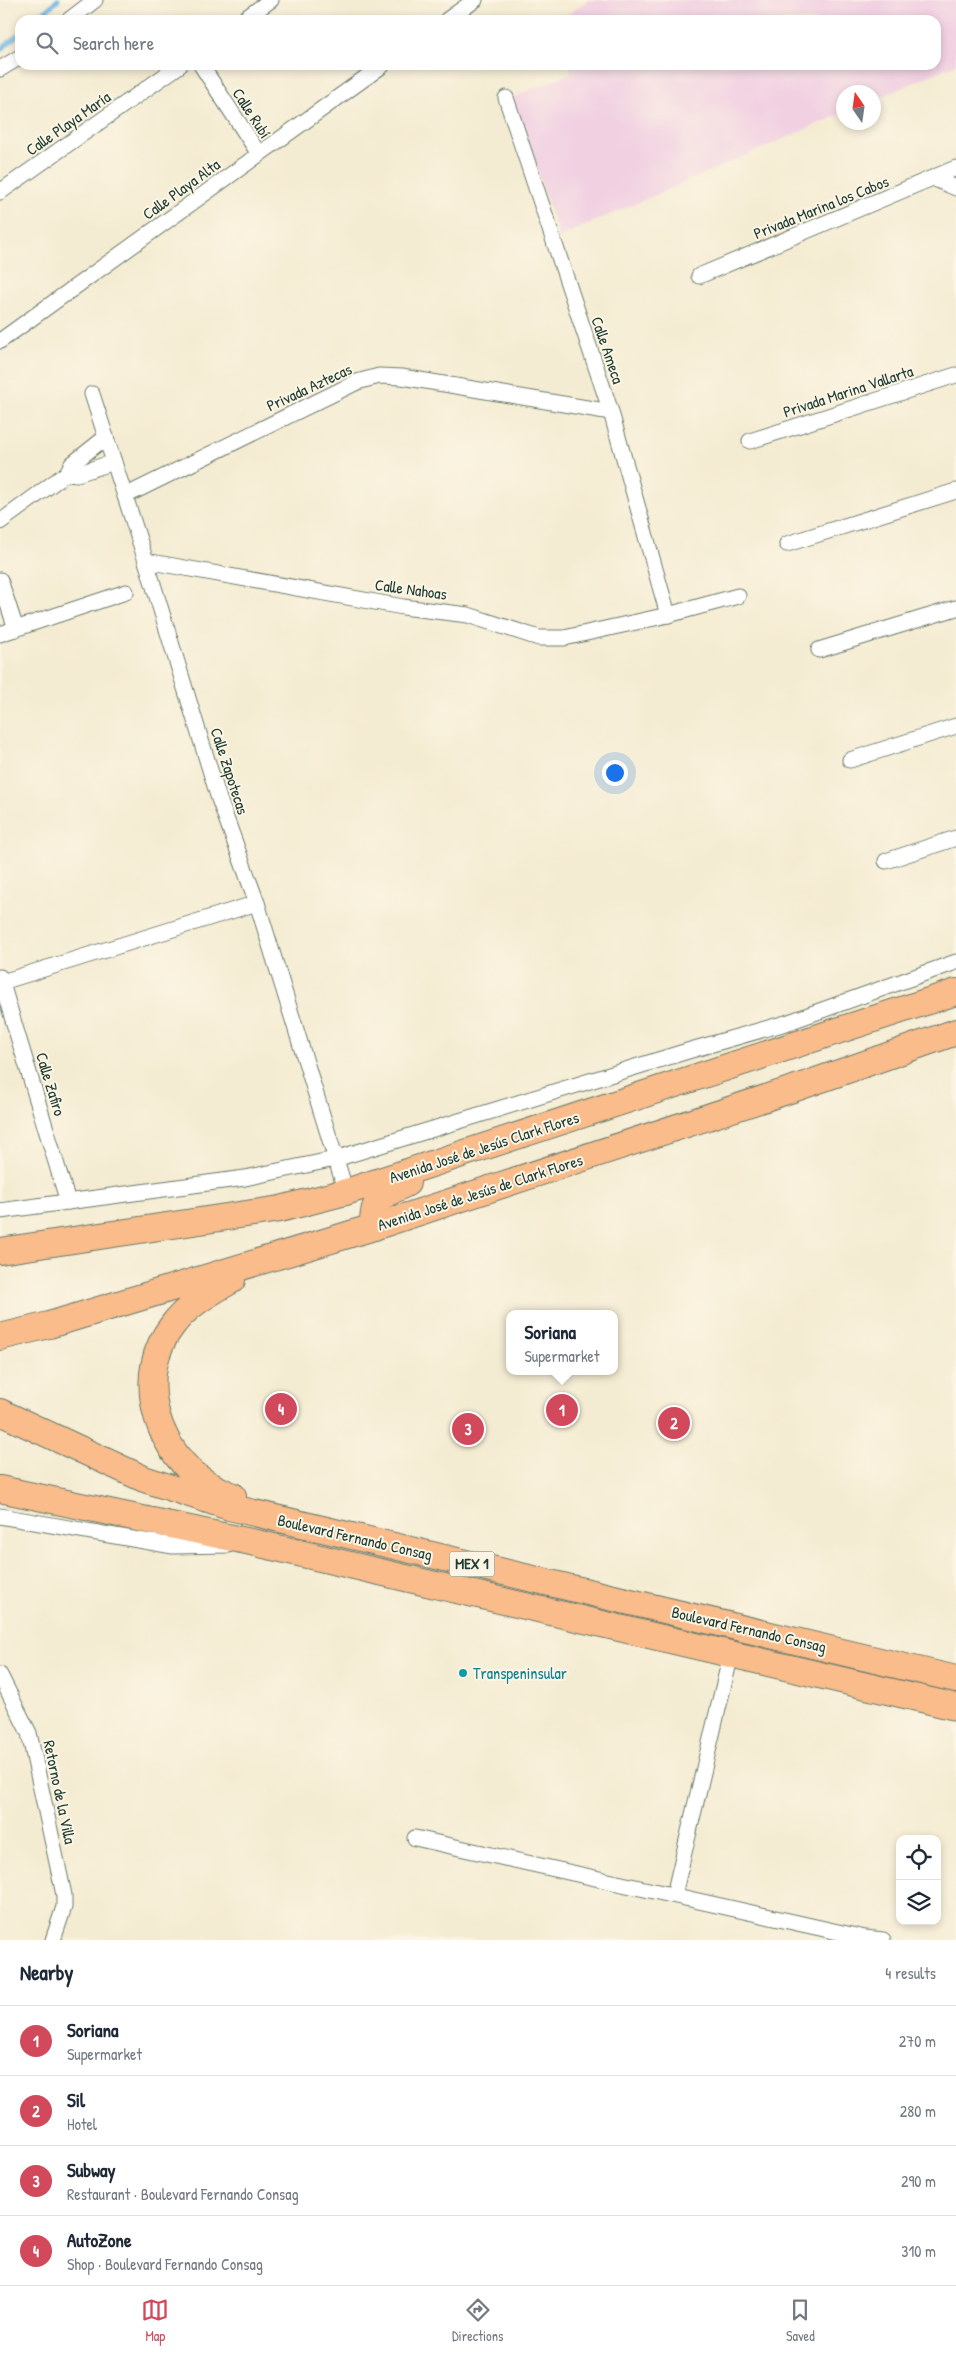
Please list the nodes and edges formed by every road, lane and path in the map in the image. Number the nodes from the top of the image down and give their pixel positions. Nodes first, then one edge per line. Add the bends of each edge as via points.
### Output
1 (95, 0) edge
2 (271, 0) edge
3 (475, 0) edge
4 (76, 15) edge
5 (250, 15) edge
6 (453, 15) edge
7 (15, 59) edge
8 (0, 69) edge
9 (173, 70) edge
10 (204, 70) edge
11 (376, 70) edge
12 (506, 98) dead end
13 (258, 154) junction
14 (956, 168) edge
15 (935, 179) junction
16 (956, 188) edge
17 (0, 192) edge
18 (699, 276) dead end
19 (0, 341) edge
20 (956, 375) edge
21 (92, 394) dead end
22 (611, 412) junction
23 (106, 437) junction
24 (750, 441) dead end
25 (114, 462) junction
26 (67, 473) junction
27 (956, 491) edge
28 (125, 496) junction
29 (0, 522) edge
30 (786, 544) dead end
31 (146, 561) junction
32 (0, 580) edge
33 (126, 592) dead end
34 (738, 596) dead end
35 (956, 608) edge
36 (668, 616) junction
37 (16, 629) junction
38 (0, 634) edge
39 (819, 650) dead end
40 (956, 726) edge
41 (850, 760) dead end
42 (956, 838) edge
43 (886, 861) dead end
44 (257, 903) junction
45 (956, 962) edge
46 (1, 980) edge
47 (956, 992) edge
48 (956, 1032) edge
49 (335, 1159) junction
50 (449, 1160) junction
51 (346, 1192) junction
52 (68, 1202) junction
53 (0, 1211) edge
54 (374, 1227) junction
55 (0, 1251) edge
56 (275, 1257) junction
57 (0, 1337) edge
58 (0, 1412) edge
59 (0, 1489) edge
60 (0, 1516) edge
61 (276, 1518) junction
62 (256, 1543) junction
63 (545, 1582) junction
64 (538, 1608) junction
65 (731, 1654) junction
66 (0, 1675) edge
67 (956, 1679) edge
68 (956, 1708) edge
69 (415, 1838) dead end
70 (674, 1895) junction
71 (53, 1940) edge
72 (882, 1940) edge

1 - 4 street
2 - 5 street
3 - 6 street
7 - 8 street
9 - 17 street, Calle Playa María
10 - 13 street, Calle Rubí
11 - 13 street, Calle Playa Alta
12 - 22 street, Calle Ameca
13 - 19 street, Calle Playa Alta
14 - 15 street, Privada Marina los Cabos
15 - 16 street
15 - 18 street, Privada Marina los Cabos
20 - 24 street, Privada Marina Vallarta
21 - 23 street, Calle Zapotecas
22 - 28 street, Privada Aztecas via 402,377 379,376 357,382
22 - 36 street, Calle Ameca
23 - 25 street, Calle Zapotecas
23 - 26 street via 72,464
25 - 26 street via 77,474
25 - 28 street, Calle Zapotecas
26 - 29 street
27 - 30 street
28 - 31 street, Calle Zapotecas
31 - 36 street, Calle Nahoas via 394,606 468,615 539,638 564,638
31 - 44 street, Calle Zapotecas via 219,799
32 - 37 street
33 - 37 street
34 - 36 street, Calle Nahoas
35 - 39 street
37 - 38 street
40 - 41 street
42 - 43 street
44 - 46 street
44 - 49 street, Calle Zapotecas
45 - 49 street via 786,1024 690,1050
46 - 52 street, Calle Zafiro
47 - 50 highway, Avenida José de Jesús Clark Flores
48 - 54 highway, Avenida José de Jesús de Clark Flores
49 - 51 street, Calle Zapotecas
49 - 52 street via 245,1178
50 - 51 highway, Avenida José de Jesús Clark Flores
50 - 54 highway via 386,1194 372,1213
51 - 55 highway, Avenida José de Jesús Clark Flores via 280,1209
52 - 53 street
54 - 56 highway, Avenida José de Jesús de Clark Flores
56 - 57 highway, Avenida José de Jesús de Clark Flores
56 - 61 highway via 205,1296 181,1315 157,1352 153,1378 158,1418 166,1439 179,1458 203,1481
58 - 61 highway, Boulevard Fernando Consag / MEX 1 via 144,1479 229,1507
59 - 62 highway, Boulevard Fernando Consag / MEX 1
60 - 62 street via 173,1546
61 - 63 highway, Boulevard Fernando Consag / MEX 1
62 - 64 highway, Boulevard Fernando Consag / MEX 1
63 - 64 highway
63 - 67 highway, Boulevard Fernando Consag / MEX 1
64 - 65 highway, Boulevard Fernando Consag / MEX 1
65 - 68 highway, Boulevard Fernando Consag / MEX 1
65 - 70 street
66 - 71 street, Retorno de la Villa via 29,1733 64,1895 64,1907
69 - 70 street
70 - 72 street

